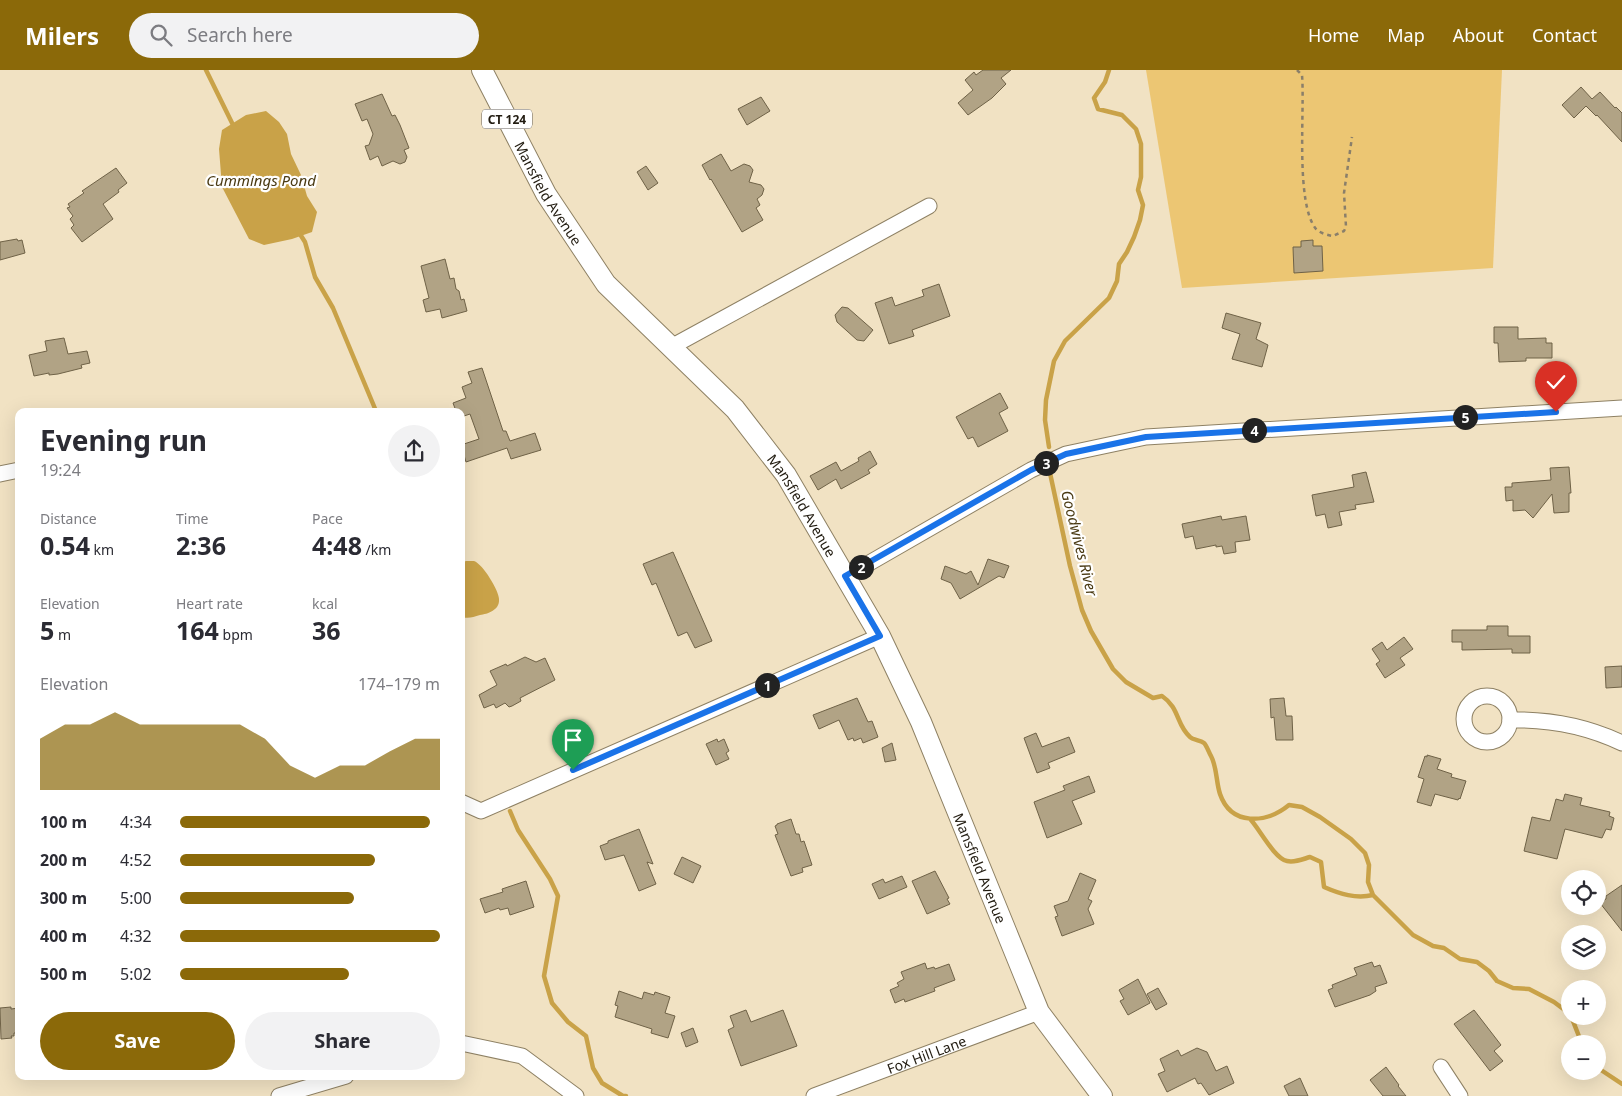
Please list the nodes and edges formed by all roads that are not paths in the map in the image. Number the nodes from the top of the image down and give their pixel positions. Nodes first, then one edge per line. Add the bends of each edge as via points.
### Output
1 (482, 70) edge
2 (929, 206) dead end
3 (671, 347) junction
4 (1622, 408) edge
5 (15, 471) edge
6 (0, 474) edge
7 (845, 576) junction
8 (880, 636) junction
9 (1510, 720) dead end
10 (1622, 743) edge
11 (465, 804) edge
12 (1039, 1012) junction
13 (465, 1044) edge
14 (1442, 1067) dead end
15 (333, 1080) edge
16 (279, 1096) edge
17 (576, 1096) edge
18 (814, 1096) edge
19 (1102, 1096) edge
20 (1460, 1096) edge

1 - 3 main road, Mansfield Avenue / CT 124 via 546,194 606,284
2 - 3 street
3 - 7 main road, Mansfield Avenue / CT 124 via 736,409 786,475
4 - 7 street via 1146,437 1066,454 1031,470
5 - 6 street
7 - 8 main road, Mansfield Avenue / CT 124
8 - 11 street via 481,811
8 - 12 main road, Mansfield Avenue / CT 124 via 921,722
9 - 10 street via 1535,719 1586,728
12 - 18 street, Fox Hill Lane
12 - 19 main road, Mansfield Avenue / CT 124
13 - 17 street via 522,1056
14 - 20 street
15 - 16 street

